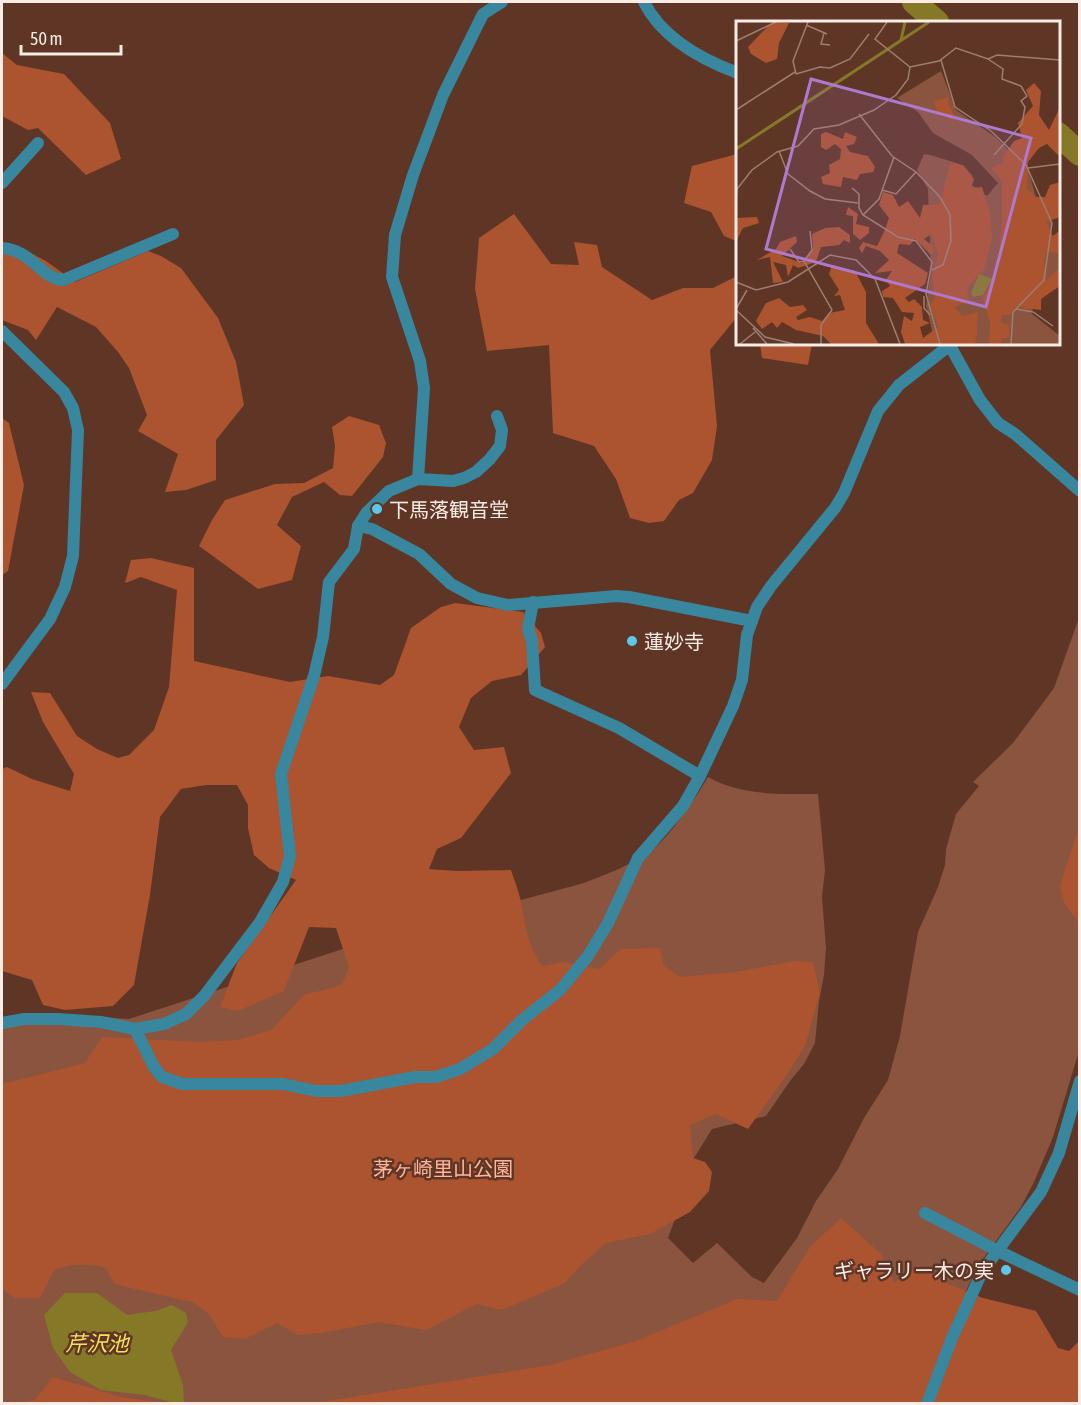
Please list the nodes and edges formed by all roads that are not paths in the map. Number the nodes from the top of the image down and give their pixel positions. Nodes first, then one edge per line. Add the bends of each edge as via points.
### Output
1 (502, 2) edge
2 (644, 2) edge
3 (736, 72) edge
4 (38, 143) dead end
5 (2, 183) edge
6 (173, 234) dead end
7 (2, 248) edge
8 (2, 331) edge
9 (948, 345) edge
10 (950, 345) edge
11 (497, 416) dead end
12 (418, 479) junction
13 (1080, 491) edge
14 (358, 526) junction
15 (533, 602) junction
16 (752, 621) junction
17 (2, 684) edge
18 (700, 776) junction
19 (2, 1023) edge
20 (135, 1029) junction
21 (1080, 1081) edge
22 (925, 1213) dead end
23 (998, 1251) junction
24 (1080, 1290) edge
25 (927, 1404) edge

1 - 12 street via 483,15 443,95 395,235 392,277 420,361 424,388
2 - 3 street via 663,30 697,55
4 - 5 street
6 - 7 street via 63,280 54,279 22,253
8 - 17 street via 64,392 78,430 73,556 65,587 50,619
9 - 16 street via 899,385 878,411 835,508 771,586
10 - 13 street via 980,400 998,423 1016,434
11 - 12 street via 502,430 500,446 476,472 453,481
12 - 14 street via 389,491
14 - 15 street via 372,529 419,554 451,584 477,598 508,605
14 - 20 street via 354,549 329,582 314,676 280,774 290,856 283,882 260,922 186,1014 164,1024
15 - 16 street via 629,597
15 - 18 street via 528,630 535,690 619,728
16 - 18 street via 742,680
18 - 20 street via 683,806 638,858 588,956 560,990 493,1049 460,1069 436,1077 415,1077 341,1091 284,1084 182,1084 162,1077
19 - 20 street via 58,1019
21 - 23 street via 1059,1153 1041,1192
22 - 23 street
23 - 24 street
23 - 25 street via 982,1272

